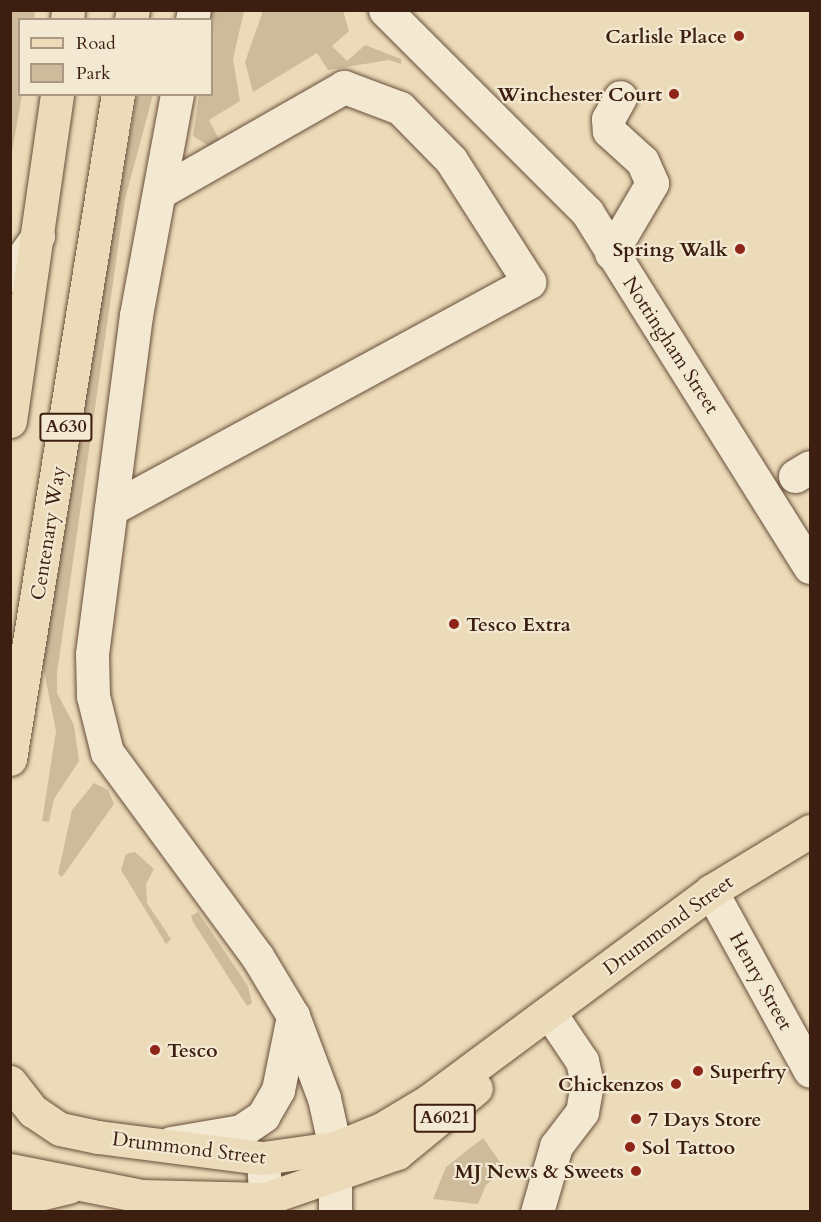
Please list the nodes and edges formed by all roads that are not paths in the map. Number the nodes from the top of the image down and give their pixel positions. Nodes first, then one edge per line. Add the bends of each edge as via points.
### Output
1 (385, 10) edge
2 (57, 96) edge
3 (118, 96) edge
4 (177, 96) edge
5 (620, 97) dead end
6 (160, 192) junction
7 (38, 236) junction
8 (611, 253) junction
9 (10, 275) edge
10 (10, 421) edge
11 (111, 508) junction
12 (810, 567) edge
13 (10, 759) edge
14 (804, 838) edge
15 (711, 891) junction
16 (293, 1016) junction
17 (541, 1019) junction
18 (810, 1071) edge
19 (10, 1082) edge
20 (151, 1146) junction
21 (263, 1158) junction
22 (334, 1163) junction
23 (10, 1170) edge
24 (73, 1185) junction
25 (10, 1201) edge
26 (265, 1205) edge
27 (335, 1212) edge
28 (537, 1212) edge

1 - 8 street, Nottingham Street via 559,180 587,212
2 - 7 main road, A630
3 - 13 main road, Centenary Way / A630
4 - 6 street
5 - 8 street via 608,119 609,131 642,161 652,183
6 - 11 street via 136,315
6 - 11 street via 344,87 399,108 451,160 529,282
7 - 9 street
7 - 10 main road, A630
8 - 12 street, Nottingham Street
11 - 16 street via 92,654 93,696 108,752 257,956
14 - 15 main road, Drummond Street / A6021
15 - 17 main road, Drummond Street / A6021
15 - 18 street, Henry Street
16 - 20 street via 278,1090 263,1116 241,1131
16 - 22 street via 324,1098
17 - 22 main road, Drummond Street / A6021 via 462,1105 416,1143
17 - 28 street via 582,1061 587,1084 582,1112 556,1146
19 - 20 main road, Drummond Street / A6021 via 33,1111 60,1129
20 - 21 main road, Drummond Street / A6021
21 - 22 main road, Drummond Street / A6021
21 - 26 street
22 - 26 main road, Drummond Street / A6021
22 - 27 street
23 - 24 main road, Drummond Street / A6021
24 - 25 main road, Drummond Street / A6021
24 - 26 main road, Drummond Street / A6021

